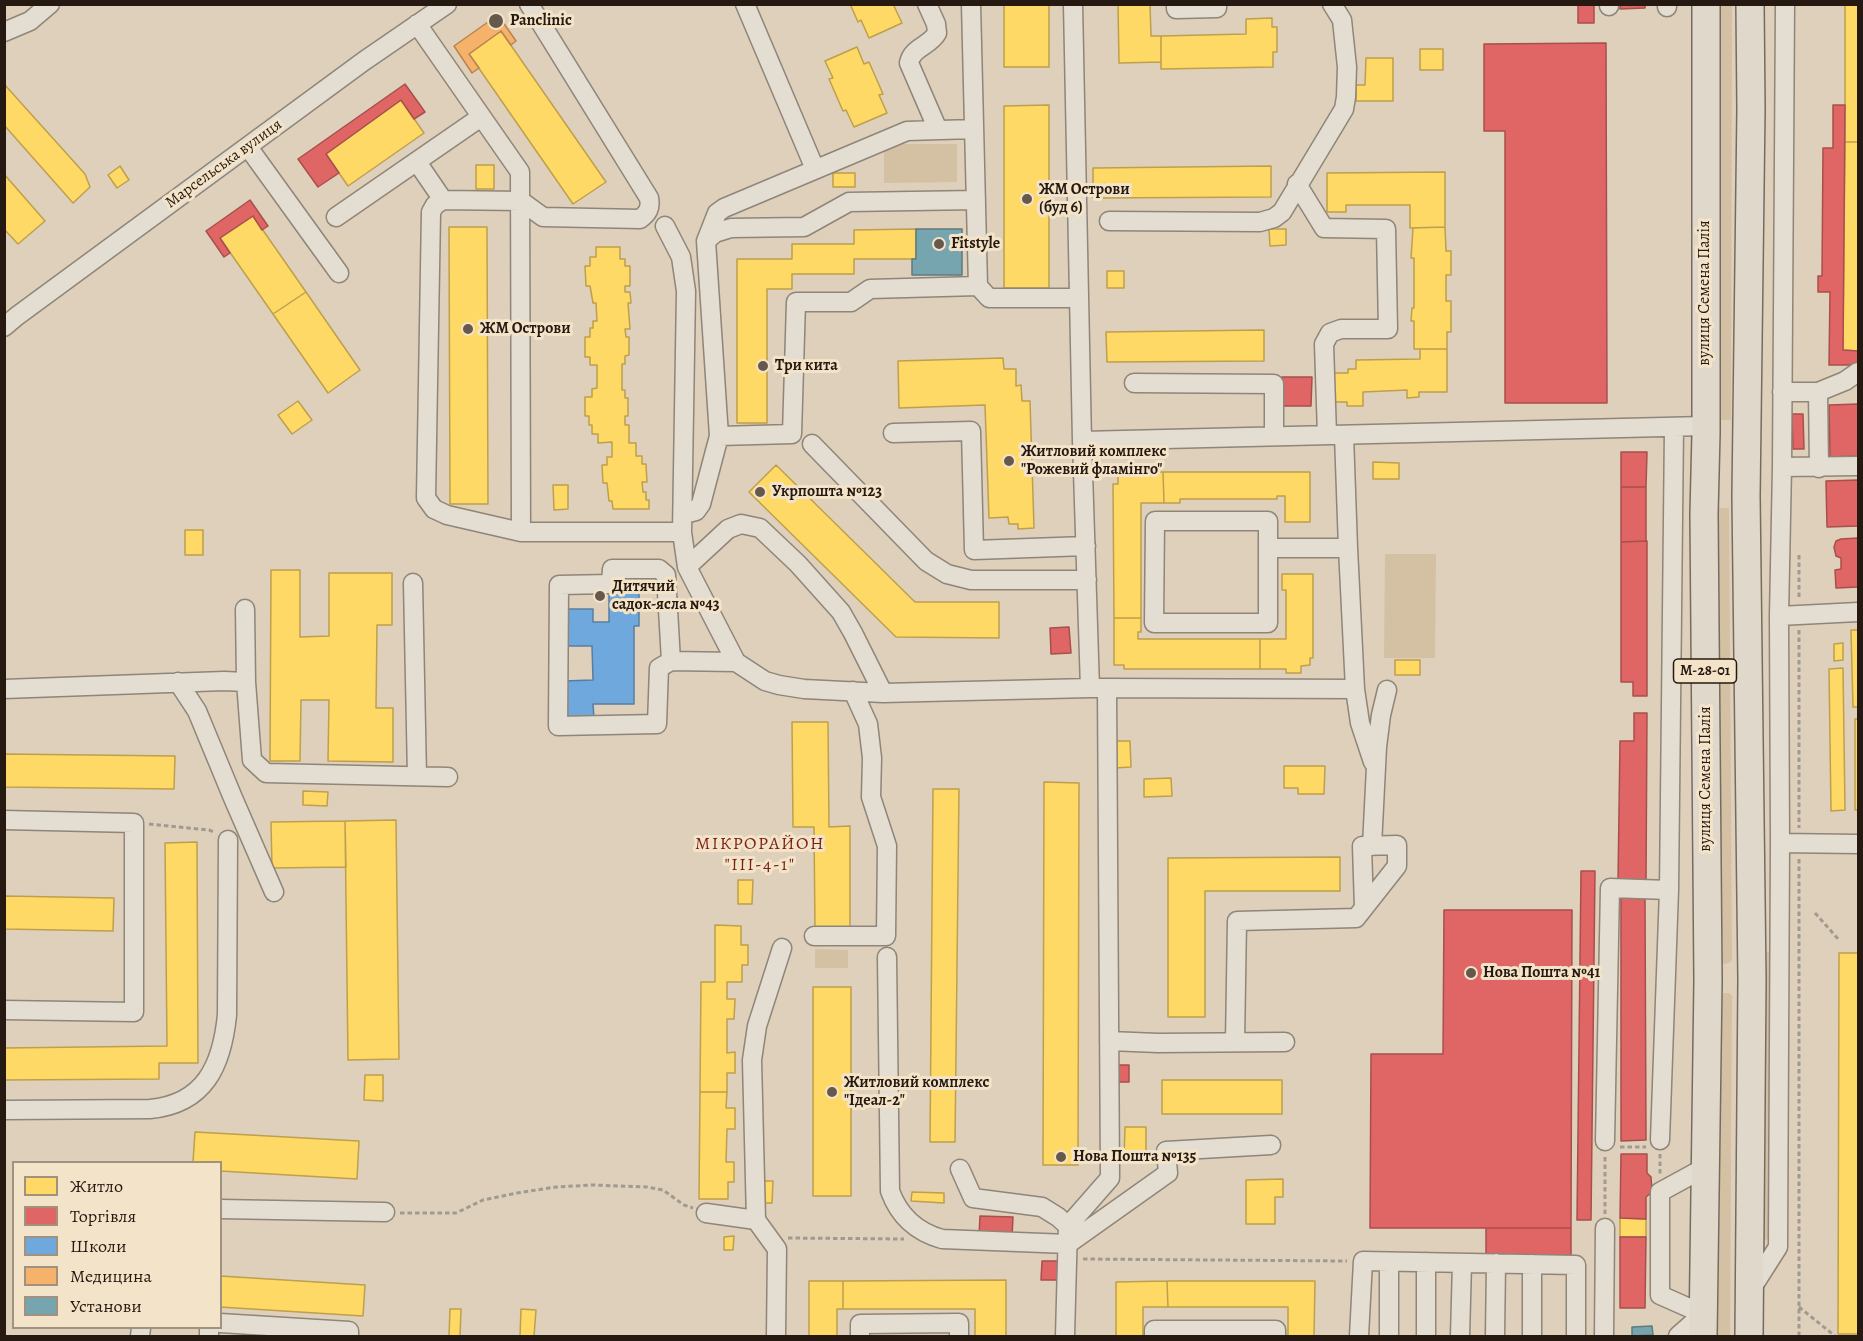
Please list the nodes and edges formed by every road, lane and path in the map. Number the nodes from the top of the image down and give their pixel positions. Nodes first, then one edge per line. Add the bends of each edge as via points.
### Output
1 (50, 4) edge
2 (529, 4) edge
3 (744, 4) edge
4 (927, 4) edge
5 (971, 4) edge
6 (1073, 4) edge
7 (1176, 4) edge
8 (1217, 4) edge
9 (1332, 4) edge
10 (1706, 4) edge
11 (1750, 4) edge
12 (1785, 4) edge
13 (435, 7) edge
14 (417, 24) junction
15 (4, 32) edge
16 (1784, 109) junction
17 (1750, 110) junction
18 (481, 117) junction
19 (974, 129) junction
20 (938, 130) junction
21 (248, 147) junction
22 (417, 162) junction
23 (815, 169) junction
24 (1298, 184) junction
25 (443, 200) junction
26 (976, 200) junction
27 (521, 201) junction
28 (336, 218) dead end
29 (1109, 220) dead end
30 (665, 226) dead end
31 (706, 241) junction
32 (339, 273) dead end
33 (978, 286) junction
34 (1079, 298) junction
35 (4, 327) edge
36 (1858, 372) edge
37 (1134, 383) dead end
38 (1782, 392) junction
39 (1818, 392) junction
40 (1674, 427) junction
41 (1705, 429) junction
42 (1747, 431) junction
43 (893, 434) dead end
44 (1336, 435) junction
45 (719, 436) junction
46 (1274, 436) junction
47 (1082, 441) junction
48 (812, 444) dead end
49 (1858, 466) edge
50 (1782, 467) junction
51 (1819, 468) junction
52 (683, 523) junction
53 (521, 532) junction
54 (1086, 546) junction
55 (1798, 547) dead end
56 (1268, 548) junction
57 (1348, 548) junction
58 (687, 567) junction
59 (1087, 580) junction
60 (413, 583) dead end
61 (245, 609) dead end
62 (1858, 612) edge
63 (1799, 615) junction
64 (1779, 616) junction
65 (671, 661) junction
66 (736, 662) junction
67 (178, 682) junction
68 (246, 682) junction
69 (1099, 688) junction
70 (4, 689) edge
71 (1355, 689) junction
72 (1387, 690) dead end
73 (853, 691) junction
74 (883, 693) junction
75 (1377, 771) junction
76 (417, 776) junction
77 (448, 777) dead end
78 (4, 820) edge
79 (134, 823) junction
80 (228, 840) joint
81 (1780, 843) junction
82 (1799, 843) junction
83 (1858, 844) edge
84 (1372, 846) junction
85 (1669, 890) junction
86 (274, 892) dead end
87 (1364, 908) junction
88 (1815, 913) dead end
89 (814, 936) dead end
90 (1840, 941) dead end
91 (782, 948) dead end
92 (887, 957) dead end
93 (1752, 980) junction
94 (1708, 981) junction
95 (4, 1010) edge
96 (1109, 1041) junction
97 (1235, 1042) junction
98 (1285, 1042) dead end
99 (4, 1110) edge
100 (1605, 1144) junction
101 (1660, 1144) junction
102 (1271, 1145) dead end
103 (1704, 1168) junction
104 (960, 1169) dead end
105 (1660, 1192) junction
106 (222, 1209) edge
107 (385, 1212) joint
108 (706, 1213) joint
109 (756, 1220) junction
110 (1605, 1228) joint
111 (769, 1238) junction
112 (908, 1239) dead end
113 (1068, 1243) junction
114 (1364, 1261) junction
115 (1389, 1262) junction
116 (1426, 1262) junction
117 (1462, 1263) junction
118 (1496, 1263) junction
119 (1532, 1264) junction
120 (1750, 1292) junction
121 (1799, 1307) junction
122 (222, 1323) edge
123 (1703, 1325) edge
124 (1576, 1328) edge
125 (1604, 1329) edge
126 (349, 1336) edge
127 (776, 1336) edge
128 (860, 1336) edge
129 (959, 1336) edge
130 (1065, 1336) edge
131 (1154, 1336) edge
132 (1276, 1336) edge
133 (1359, 1336) edge
134 (1389, 1336) edge
135 (1426, 1336) edge
136 (1460, 1336) edge
137 (1496, 1336) edge
138 (1532, 1336) edge
139 (1678, 1336) edge
140 (1749, 1336) edge
141 (1799, 1336) edge
142 (1835, 1336) edge

1 - 15 street via 30,21
2 - 27 street via 650,205 640,219 543,217
3 - 23 street
4 - 20 street via 937,33 911,54 909,63
5 - 19 street
6 - 34 street
7 - 8 street via 1176,9 1217,8
9 - 24 street via 1342,20 1347,67 1344,109
10 - 41 highway, вулиця Семена Палія / М-28-01
11 - 17 highway, М-28-01
12 - 16 street
13 - 14 street, Марсельська вулиця
14 - 18 street
14 - 21 street, Марсельська вулиця
16 - 17 street
16 - 38 street
17 - 42 highway, М-28-01
18 - 22 street
18 - 27 street via 520,172
19 - 20 street
19 - 26 street
20 - 23 street via 907,131
21 - 32 street
21 - 35 street, Марсельська вулиця
22 - 25 street
22 - 28 street
23 - 31 street via 724,208 717,213
24 - 29 street via 1282,212 1267,221
24 - 44 street via 1324,228 1386,229 1388,329 1341,329 1330,333 1324,344
25 - 27 street
25 - 53 street via 431,212 426,498 434,509 447,515
26 - 31 street via 849,202 804,227 731,228
26 - 33 street
27 - 53 street
30 - 52 street via 681,257 686,291
31 - 45 street
33 - 34 street via 989,298
33 - 45 street via 870,289 851,302 796,302 792,434
34 - 47 street
36 - 39 street
37 - 46 street via 1274,384
38 - 39 street
38 - 50 street
39 - 51 street
40 - 41 street
40 - 44 street
40 - 85 street
41 - 42 highway
41 - 94 highway, вулиця Семена Палія / М-28-01
42 - 93 highway, М-28-01
43 - 54 street via 971,431 974,550
44 - 46 street
44 - 57 street
45 - 52 street via 701,504
46 - 47 street
47 - 54 street
48 - 59 street via 926,561 947,574 971,580
49 - 51 street
50 - 51 street
50 - 64 street
52 - 53 street
52 - 58 street
54 - 59 street
55 - 63 path
56 - 56 street via 1268,623 1154,623 1155,521 1268,521
56 - 57 street
57 - 71 street
58 - 66 street
58 - 74 street via 728,529 741,524 760,528 841,612
59 - 69 street
60 - 76 street
61 - 68 street
62 - 63 street
63 - 64 street
63 - 82 path
64 - 81 street
65 - 65 street via 666,575 659,569 612,569 611,584 559,585 558,726 657,724 659,668
65 - 66 street
66 - 73 street via 765,681 779,685
67 - 68 street
67 - 70 street
67 - 86 street via 197,711
68 - 76 street via 252,760 266,773
69 - 71 street
69 - 74 street
69 - 96 street
71 - 75 street via 1360,723
72 - 75 street
73 - 74 street
73 - 89 street via 868,724 871,797 887,846 886,936
75 - 84 street
76 - 77 street
78 - 79 street
79 - 80 path via 209,830
79 - 95 street via 134,1012
80 - 99 street via 225,1037 219,1059 197,1092 168,1108
81 - 82 street
81 - 120 street via 1778,1248
82 - 83 street
82 - 121 path
84 - 87 street via 1362,846
84 - 87 street via 1397,845 1397,866
85 - 100 street via 1610,888
85 - 101 street
87 - 97 street via 1356,918 1237,921
88 - 90 path
91 - 109 street via 753,1051
92 - 113 street via 891,1191 895,1204 916,1227 942,1239
93 - 94 highway
93 - 120 highway, М-28-01
94 - 103 highway, вулиця Семена Палія / М-28-01
96 - 97 street
96 - 113 street via 1110,1178
97 - 98 street
100 - 101 path
100 - 110 path
101 - 105 path
102 - 113 street via 1166,1150 1168,1173
103 - 105 street
103 - 123 highway, вулиця Семена Палія / М-28-01
104 - 113 street via 973,1198 1042,1207 1058,1217
105 - 123 street via 1659,1295
106 - 107 street
107 - 108 path via 456,1213 483,1200 517,1193 593,1185 663,1190 684,1205
108 - 109 street
109 - 111 street
110 - 125 street
111 - 112 path
111 - 127 street via 777,1249
113 - 114 path
113 - 130 street
114 - 115 street
114 - 133 street
115 - 116 street
115 - 134 street
116 - 117 street
116 - 135 street
117 - 118 street
117 - 136 street
118 - 119 street
118 - 137 street
119 - 124 street via 1576,1265
119 - 138 street
120 - 140 highway, М-28-01
121 - 141 path
121 - 142 path
122 - 126 street via 349,1331
123 - 139 street
124 - 125 street
128 - 129 street via 860,1324 959,1323
131 - 132 street via 1154,1330 1276,1329

